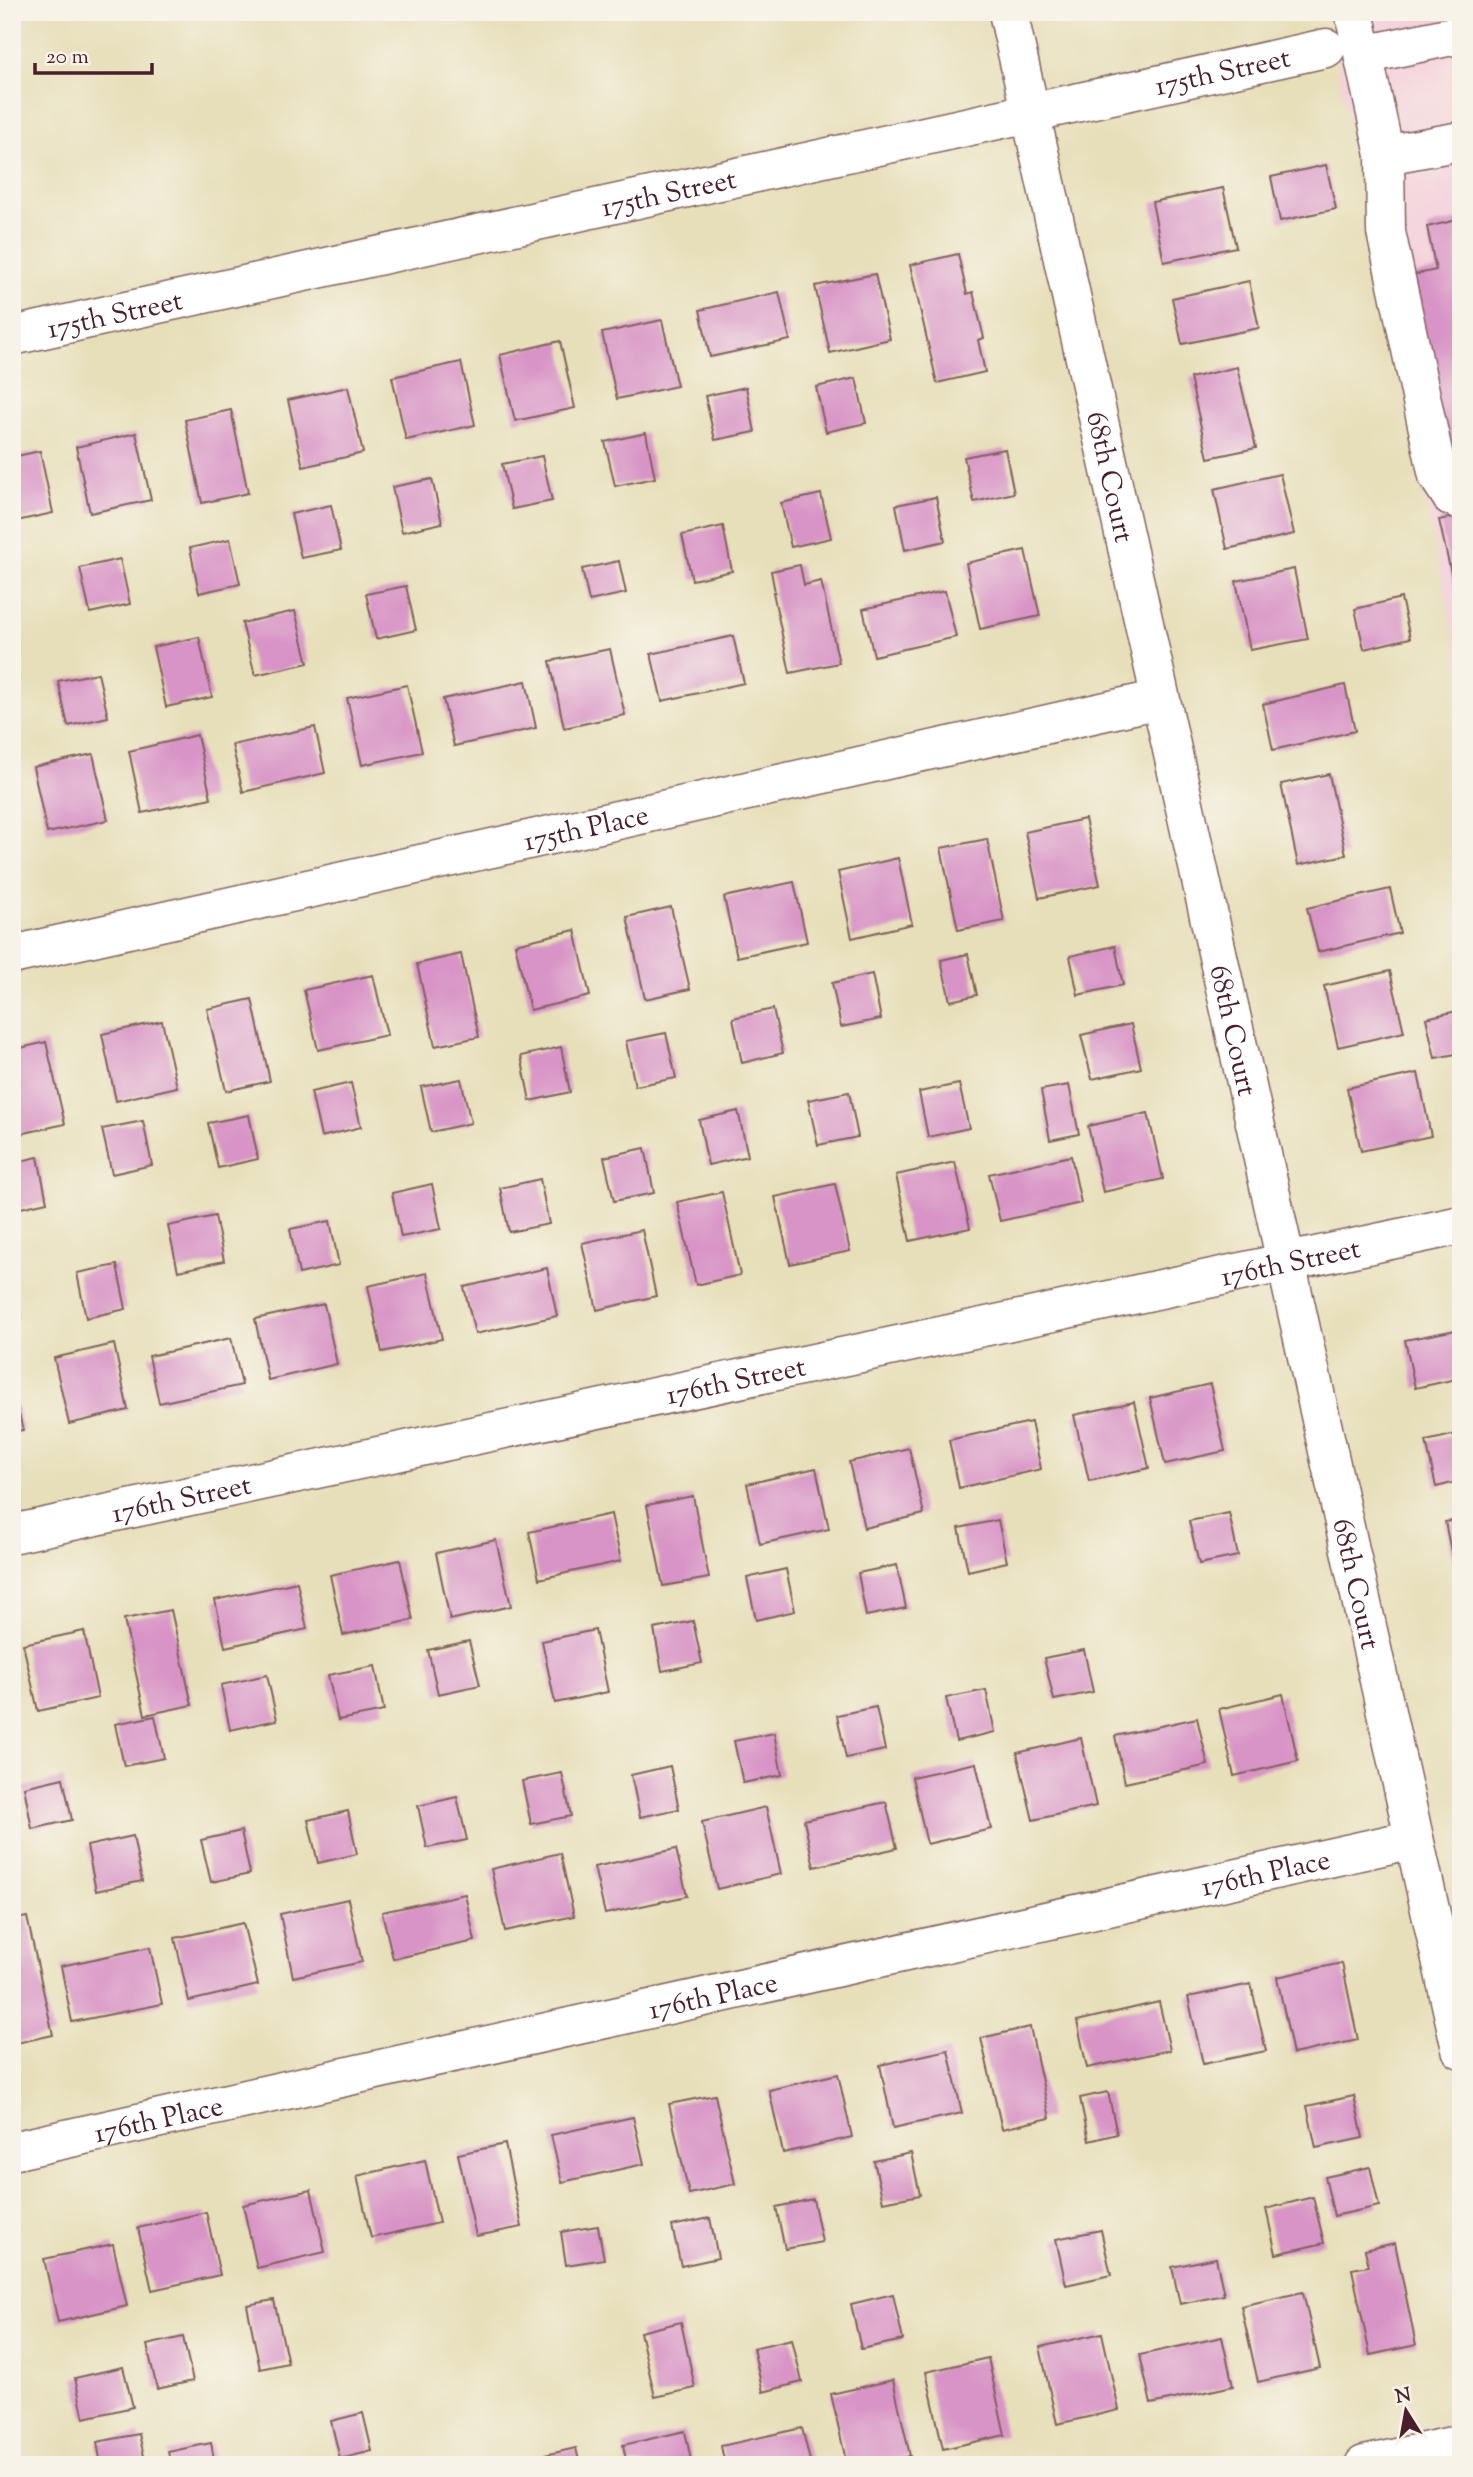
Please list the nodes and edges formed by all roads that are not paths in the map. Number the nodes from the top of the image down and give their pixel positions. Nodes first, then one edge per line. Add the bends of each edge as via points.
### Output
1 (1008, 12) edge
2 (1354, 12) edge
3 (1461, 34) edge
4 (1326, 48) dead end
5 (1363, 55) junction
6 (1030, 112) junction
7 (1461, 141) edge
8 (1385, 155) junction
9 (12, 336) edge
10 (1461, 500) edge
11 (1160, 699) junction
12 (12, 955) edge
13 (1461, 1225) edge
14 (1286, 1262) junction
15 (12, 1534) edge
16 (1414, 1839) junction
17 (1461, 2049) edge
18 (12, 2151) edge
19 (1461, 2444) edge
20 (1364, 2465) edge

1 - 6 street, 68th Court
2 - 5 street
3 - 5 street
4 - 6 street, 175th Street
5 - 8 street
6 - 9 street, 175th Street
6 - 11 street, 68th Court
7 - 8 street
8 - 10 street via 1386,232 1438,476 1451,496
11 - 12 street, 175th Place
11 - 14 street, 68th Court
13 - 14 street, 176th Street
14 - 15 street, 176th Street
14 - 16 street, 68th Court
16 - 17 street, 68th Court
16 - 18 street, 176th Place
19 - 20 street

